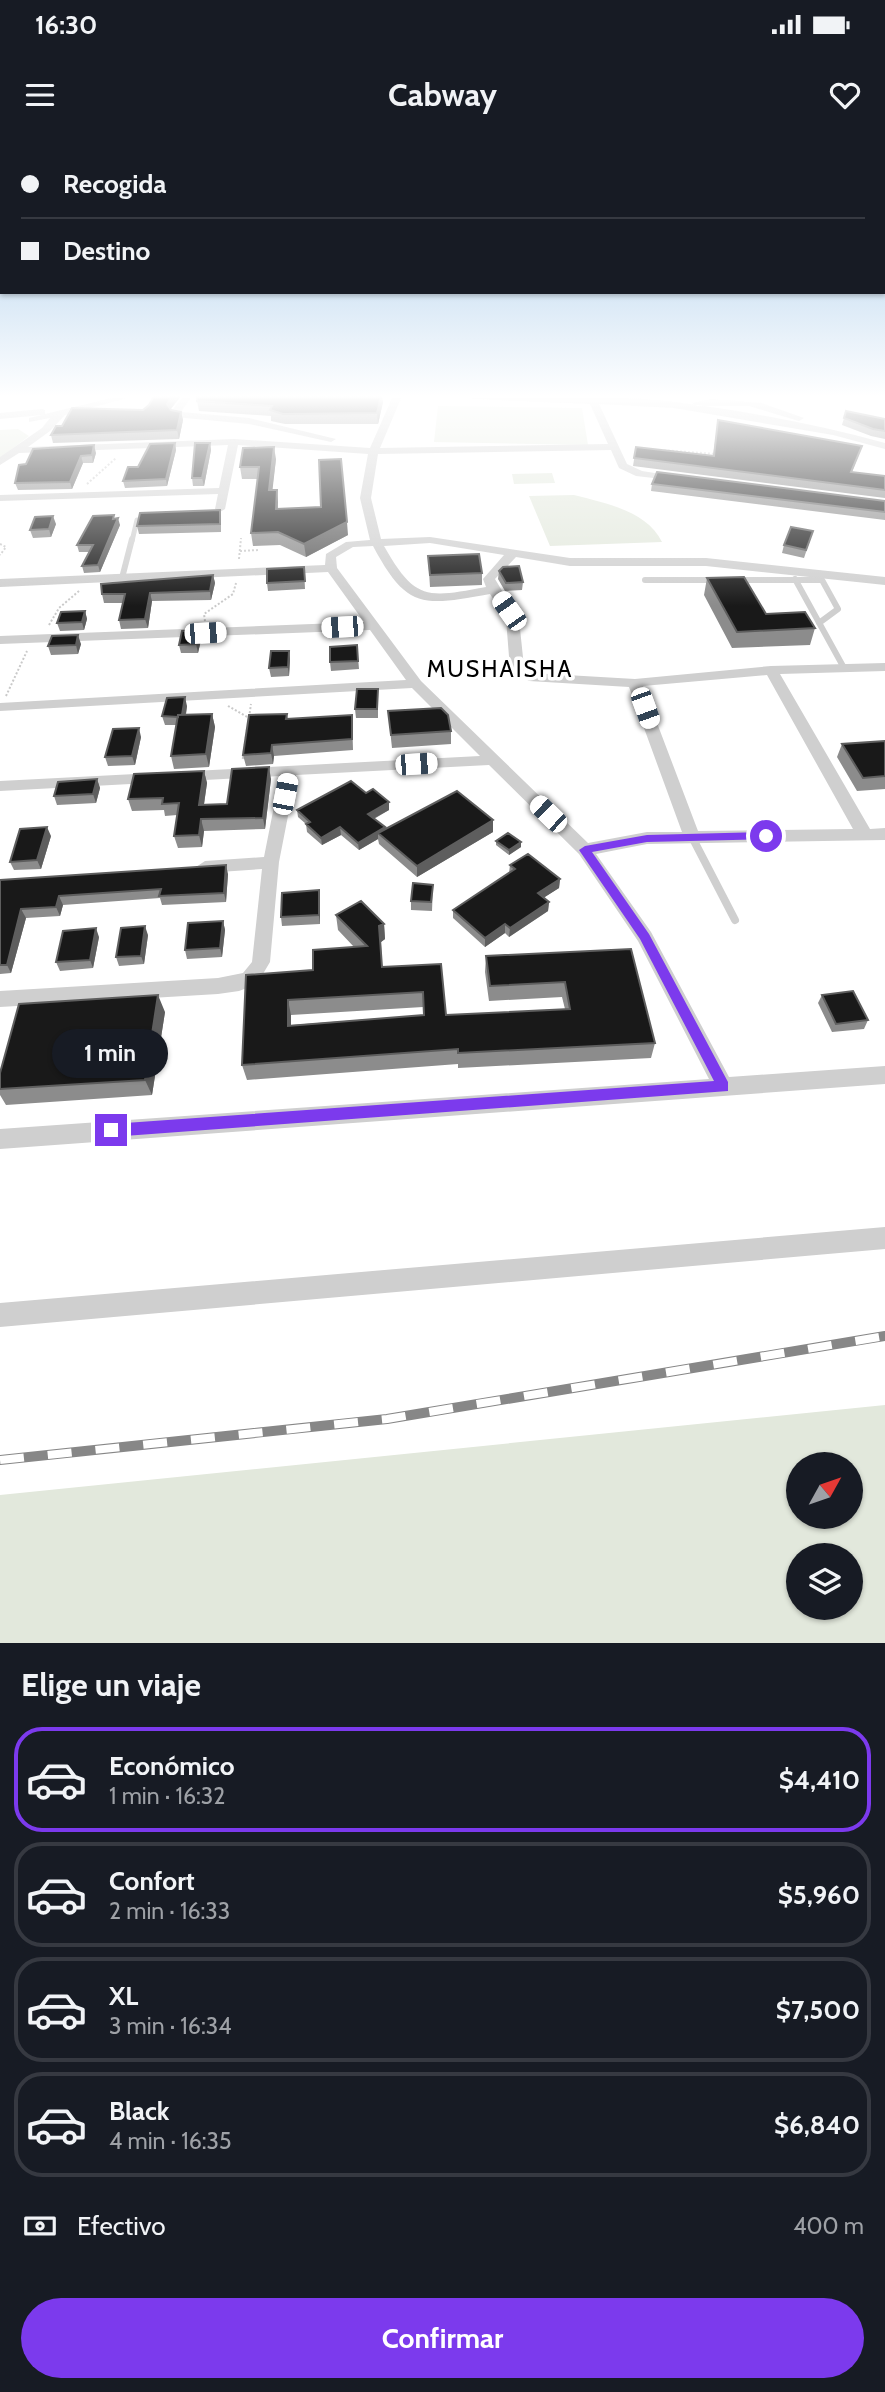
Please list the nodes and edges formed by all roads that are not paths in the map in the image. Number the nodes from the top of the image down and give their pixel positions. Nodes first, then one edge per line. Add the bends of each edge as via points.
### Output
1 (229, 466) edge
2 (368, 466) edge
3 (623, 466) edge
4 (694, 481) edge
5 (224, 491) junction
6 (0, 498) edge
7 (220, 509) edge
8 (137, 520) edge
9 (375, 542) junction
10 (513, 553) junction
11 (331, 568) junction
12 (122, 578) junction
13 (795, 579) junction
14 (645, 580) dead end
15 (885, 581) edge
16 (0, 583) edge
17 (492, 590) junction
18 (818, 622) junction
19 (370, 626) junction
20 (0, 640) edge
21 (885, 667) edge
22 (844, 668) junction
23 (771, 670) junction
24 (635, 682) junction
25 (416, 684) junction
26 (0, 707) edge
27 (492, 760) junction
28 (289, 772) junction
29 (0, 786) edge
30 (885, 834) edge
31 (865, 835) junction
32 (692, 836) junction
33 (585, 850) junction
34 (271, 862) junction
35 (190, 868) edge
36 (735, 920) dead end
37 (0, 999) edge
38 (885, 1075) edge
39 (723, 1086) junction
40 (0, 1139) edge
41 (885, 1238) edge
42 (0, 1315) edge

1 - 5 street
2 - 9 street via 364,496
3 - 4 street via 629,471
5 - 6 street
5 - 7 street
8 - 12 lane
9 - 10 street via 458,542
9 - 11 street via 338,549 330,556
9 - 17 street via 404,587 414,594
10 - 15 street via 570,562 706,562
10 - 17 street via 490,577
11 - 12 street
11 - 19 street
12 - 16 street
13 - 14 lane
13 - 18 lane
13 - 18 lane via 822,580 838,609
17 - 24 street via 509,611 520,673 535,678
18 - 22 lane
19 - 20 street
19 - 25 street
21 - 22 street
22 - 23 street
23 - 24 street
23 - 31 street
24 - 32 street
25 - 26 street
25 - 27 street
27 - 28 street
27 - 33 street
28 - 29 street
28 - 34 street
30 - 31 street
31 - 32 street
32 - 33 street via 647,838
32 - 36 lane
33 - 39 street via 645,937
34 - 35 street
34 - 37 street via 261,962 251,980
38 - 39 street
39 - 40 street
41 - 42 street

